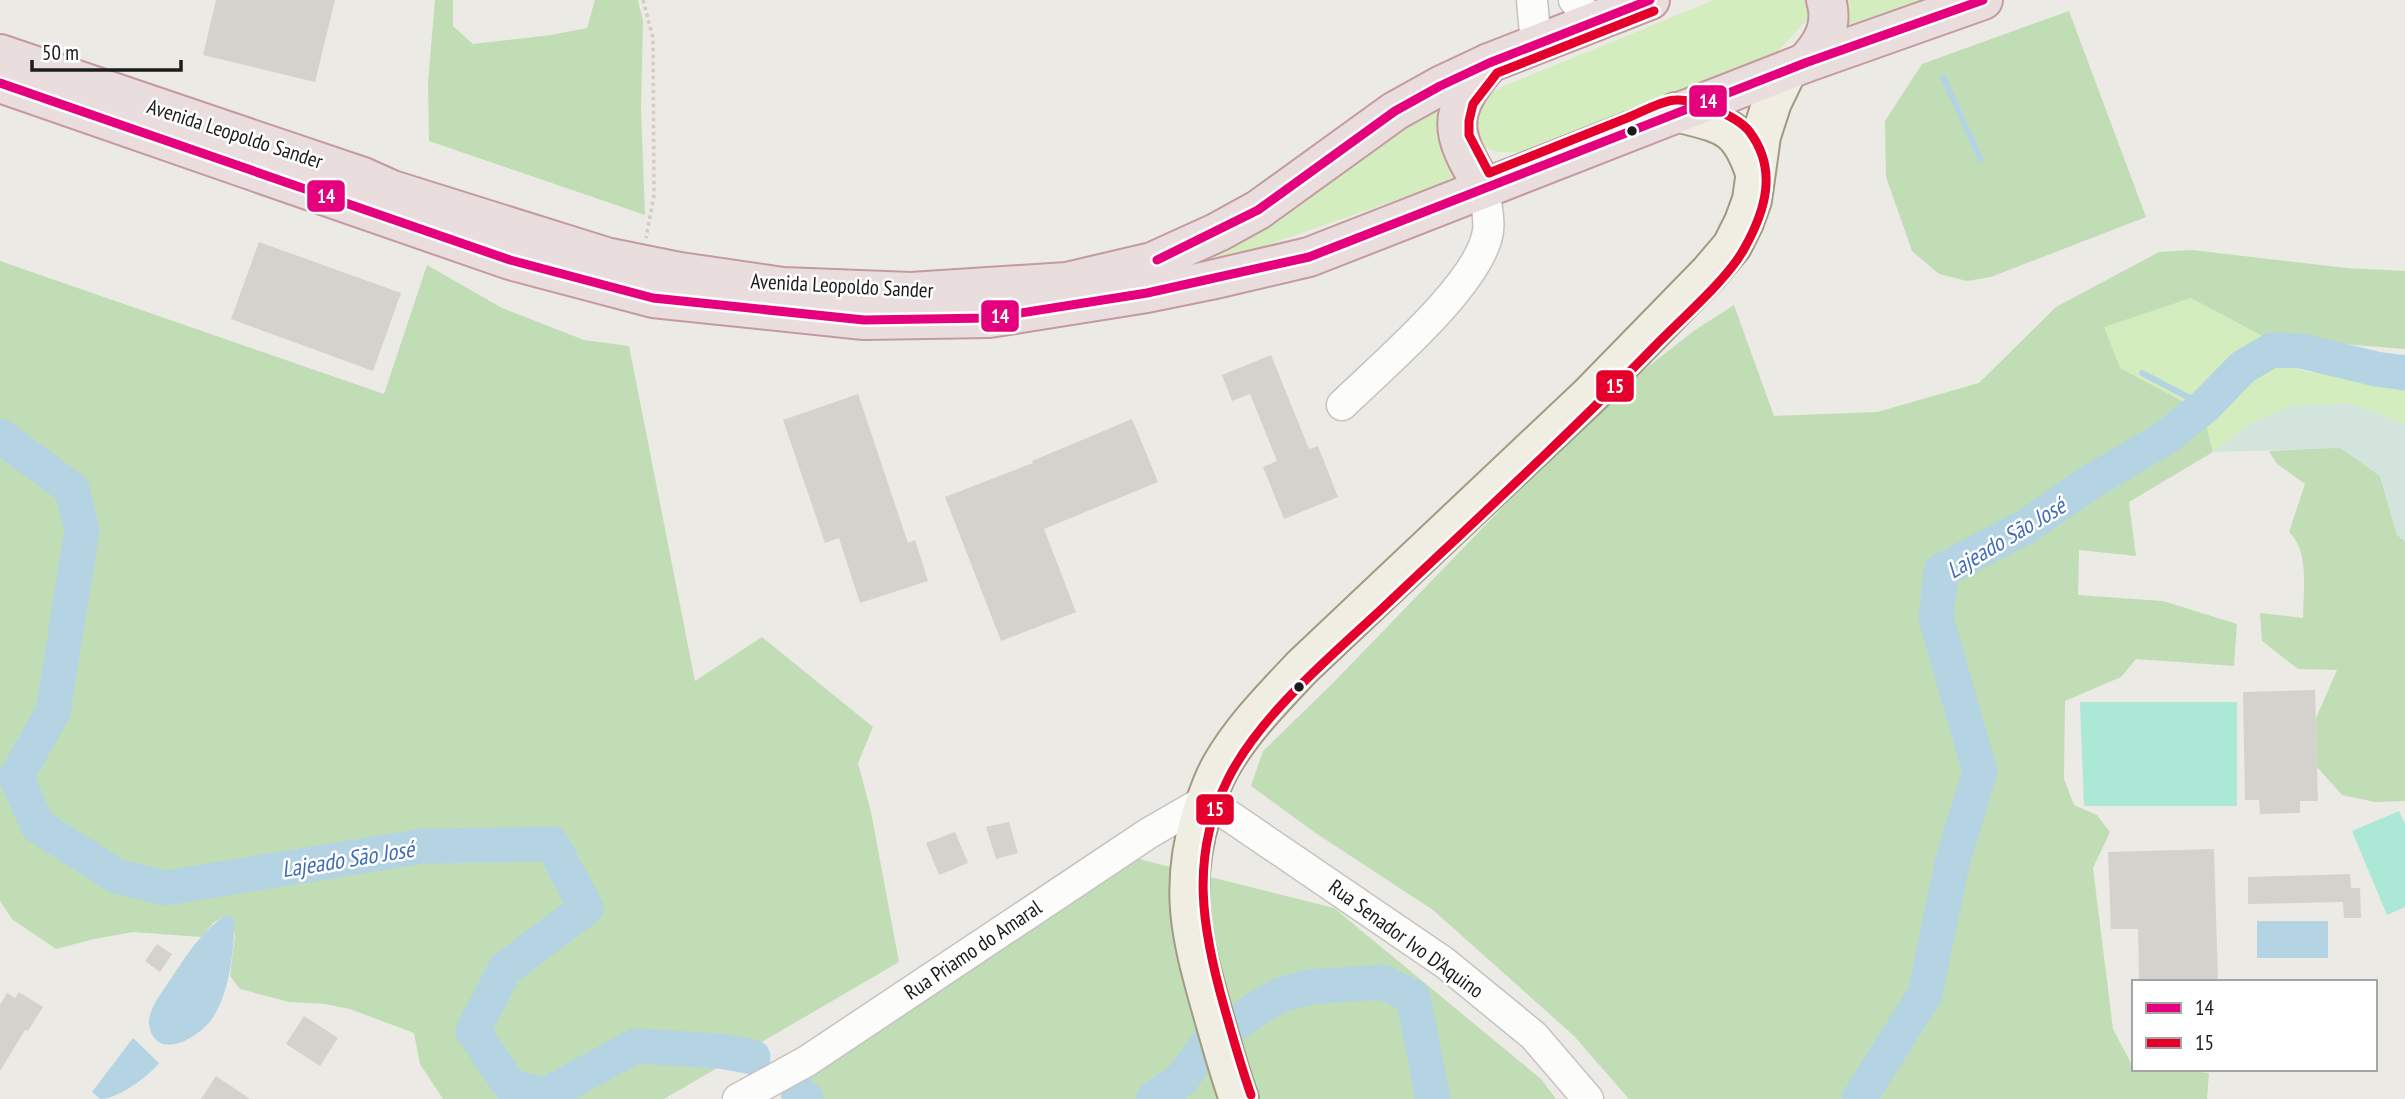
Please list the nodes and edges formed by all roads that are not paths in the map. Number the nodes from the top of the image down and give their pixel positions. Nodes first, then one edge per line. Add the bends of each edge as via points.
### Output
1 (1532, 0) edge
2 (1650, 0) edge
3 (1826, 0) edge
4 (1983, 0) edge
5 (1583, 11) edge
6 (1536, 44) junction
7 (0, 54) edge
8 (1489, 63) junction
9 (1796, 67) junction
10 (0, 83) edge
11 (1676, 112) junction
12 (1755, 173) junction
13 (1484, 188) junction
14 (1342, 405) dead end
15 (1206, 800) junction
16 (1234, 1085) edge
17 (738, 1099) edge
18 (1588, 1099) edge

1 - 6 street
2 - 5 highway, Avenida Leopoldo Sander
3 - 9 highway via 1828,30 1819,48
4 - 9 highway, Avenida Leopoldo Sander
5 - 6 highway, Avenida Leopoldo Sander
6 - 8 highway, Avenida Leopoldo Sander
7 - 8 highway, Avenida Leopoldo Sander via 606,257 783,287 911,292 1067,282 1152,262 1258,210 1395,111
8 - 13 highway via 1462,99 1457,120 1457,138
9 - 11 highway, Avenida Leopoldo Sander
9 - 12 main road via 1772,102
10 - 13 highway, Avenida Leopoldo Sander via 510,260 653,298 864,320 989,318 1211,280 1309,257
11 - 12 main road via 1733,131 1747,149
11 - 13 highway, Avenida Leopoldo Sander
12 - 15 main road via 1744,222 1732,246 1709,273 1590,395 1302,667 1238,741
13 - 14 street via 1489,229 1482,253 1461,285
15 - 16 main road via 1187,886 1191,934
15 - 17 street, Rua Priamo do Amaral via 807,1061
15 - 18 street, Rua Senador Ivo D'Aquino via 1445,963 1534,1036

